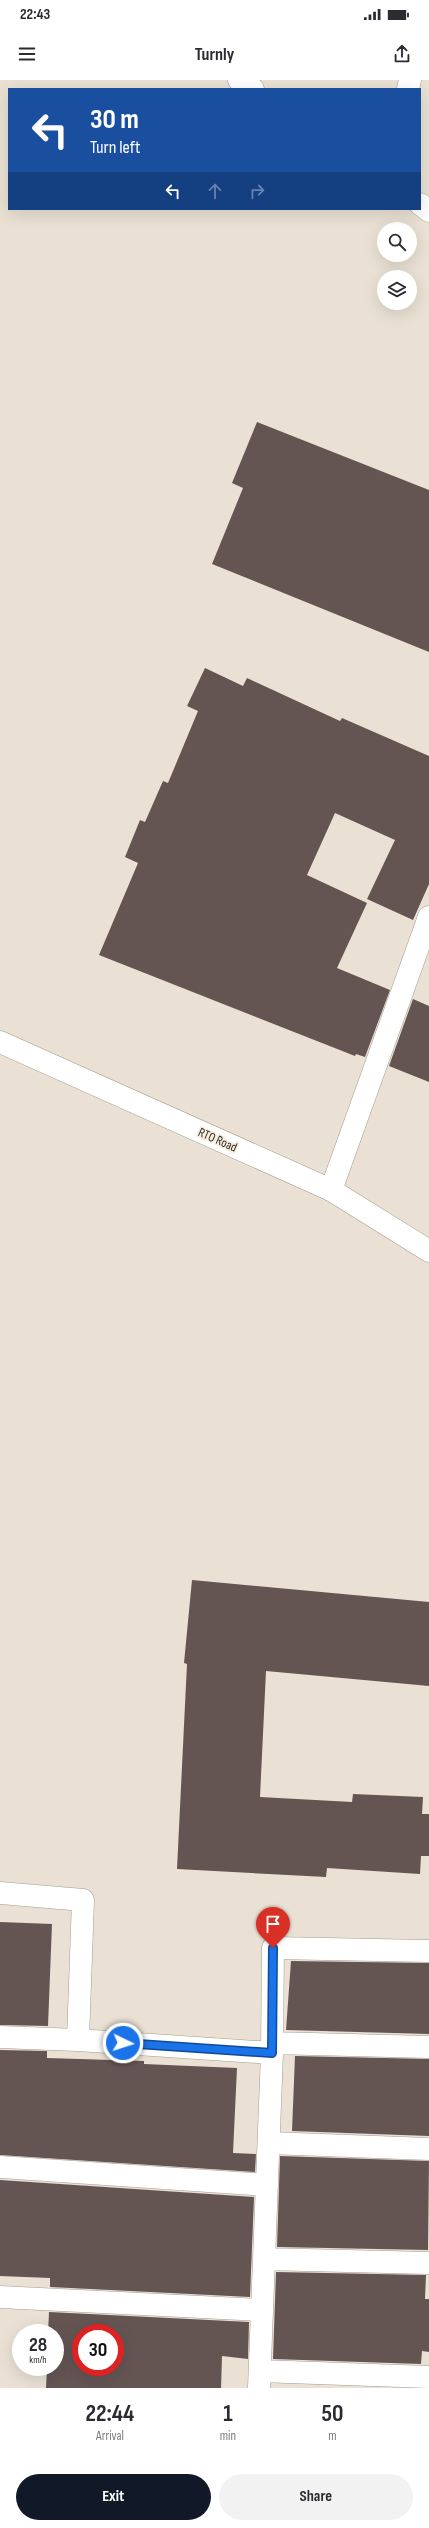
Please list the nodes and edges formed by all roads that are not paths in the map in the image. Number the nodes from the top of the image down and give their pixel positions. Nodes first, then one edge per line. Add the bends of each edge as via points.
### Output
1 (240, 80) edge
2 (251, 88) edge
3 (421, 205) edge
4 (429, 211) edge
5 (429, 917) edge
6 (0, 1042) edge
7 (331, 1190) junction
8 (429, 1251) edge
9 (0, 1894) edge
10 (429, 1951) edge
11 (0, 2037) edge
12 (78, 2040) junction
13 (429, 2047) edge
14 (272, 2048) junction
15 (269, 2143) junction
16 (429, 2149) edge
17 (0, 2167) edge
18 (267, 2185) junction
19 (264, 2260) junction
20 (429, 2263) edge
21 (0, 2297) edge
22 (262, 2310) junction
23 (429, 2377) edge
24 (259, 2380) edge

1 - 2 street
3 - 4 street
5 - 7 street
6 - 7 street, RTO Road
7 - 8 street, RTO Road
9 - 12 street via 83,1900
10 - 14 street via 273,1948
11 - 12 street
12 - 14 street
13 - 14 street
14 - 15 street
15 - 16 street
15 - 18 street
17 - 18 street
18 - 19 street
19 - 20 street
19 - 22 street
21 - 22 street
22 - 24 street
23 - 24 street

